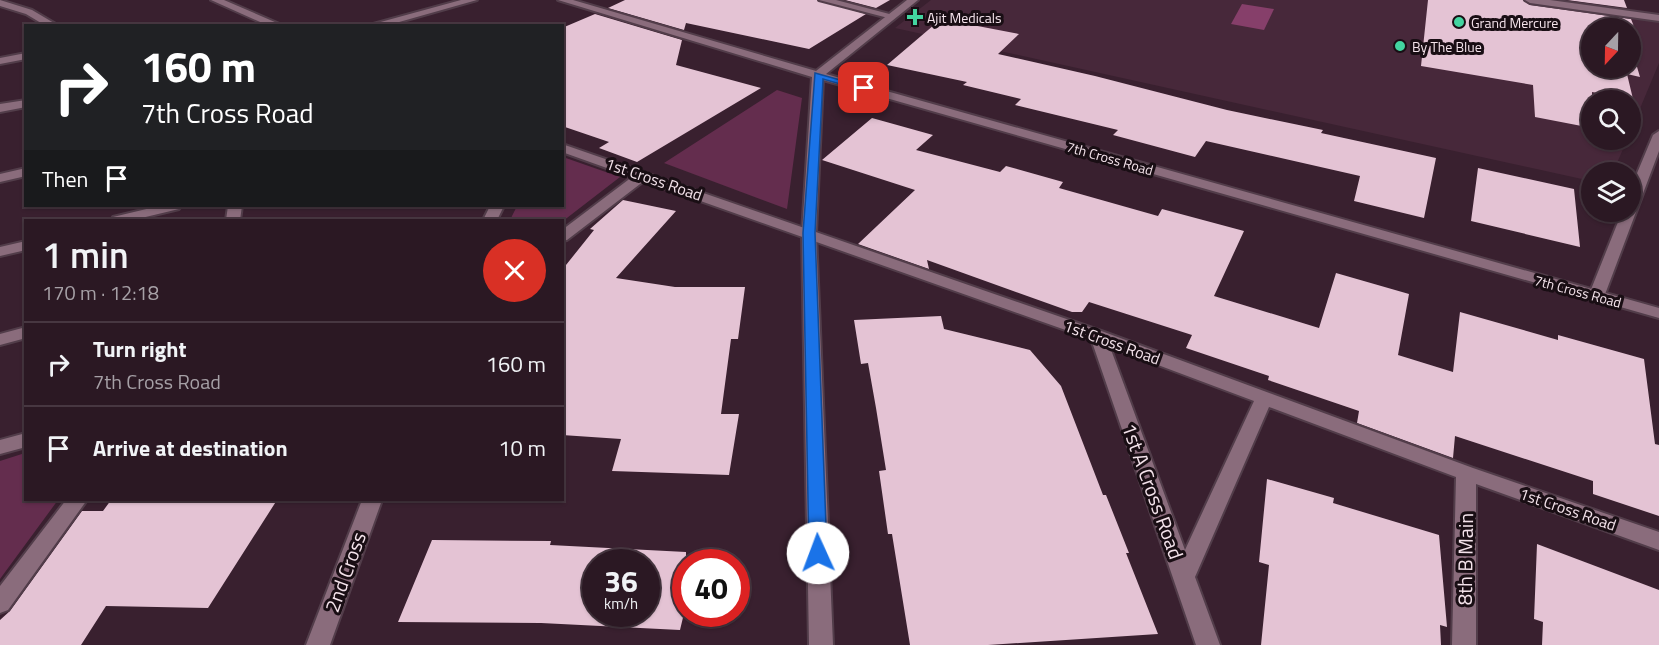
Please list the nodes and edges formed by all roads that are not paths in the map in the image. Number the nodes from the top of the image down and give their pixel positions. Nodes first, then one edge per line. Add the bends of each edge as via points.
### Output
1 (216, 0) edge
2 (471, 0) edge
3 (562, 0) edge
4 (824, 0) edge
5 (913, 0) edge
6 (1530, 0) edge
7 (0, 3) edge
8 (29, 12) junction
9 (10, 16) dead end
10 (892, 16) junction
11 (1659, 18) edge
12 (50, 24) edge
13 (274, 24) edge
14 (379, 24) edge
15 (24, 56) edge
16 (0, 61) edge
17 (818, 75) junction
18 (24, 102) edge
19 (0, 108) edge
20 (1659, 135) edge
21 (564, 149) edge
22 (24, 172) edge
23 (642, 176) junction
24 (0, 178) edge
25 (1641, 182) edge
26 (170, 207) edge
27 (121, 219) edge
28 (1625, 222) edge
29 (809, 233) junction
30 (564, 235) edge
31 (24, 246) edge
32 (0, 252) edge
33 (1596, 297) junction
34 (1659, 313) edge
35 (24, 333) edge
36 (1098, 336) junction
37 (0, 340) edge
38 (1264, 398) junction
39 (24, 441) edge
40 (0, 447) edge
41 (1466, 473) junction
42 (77, 501) edge
43 (372, 501) edge
44 (1659, 541) edge
45 (1184, 577) junction
46 (0, 603) edge
47 (318, 645) edge
48 (821, 645) edge
49 (1208, 645) edge
50 (1464, 645) edge

1 - 13 street
2 - 14 street
3 - 17 street, 7th Cross Road
4 - 10 street
5 - 10 street
6 - 11 street
7 - 8 street
8 - 9 street
8 - 12 street
10 - 17 street
15 - 16 street
17 - 29 street
17 - 33 street, 7th Cross Road
18 - 19 street
20 - 25 street
21 - 23 street, 1st Cross Road
22 - 24 street
23 - 29 street, 1st Cross Road
23 - 30 street
26 - 27 street
28 - 33 street
29 - 36 street, 1st Cross Road
29 - 48 street
31 - 32 street
33 - 34 street, 7th Cross Road
35 - 37 street
36 - 38 street, 1st Cross Road
36 - 45 street, 1st A Cross Road
38 - 41 street, 1st Cross Road
38 - 45 street
39 - 40 street
41 - 44 street, 1st Cross Road
41 - 50 street, 8th B Main
42 - 46 street
43 - 47 street, 2nd Cross
45 - 49 street, 1st A Cross Road

